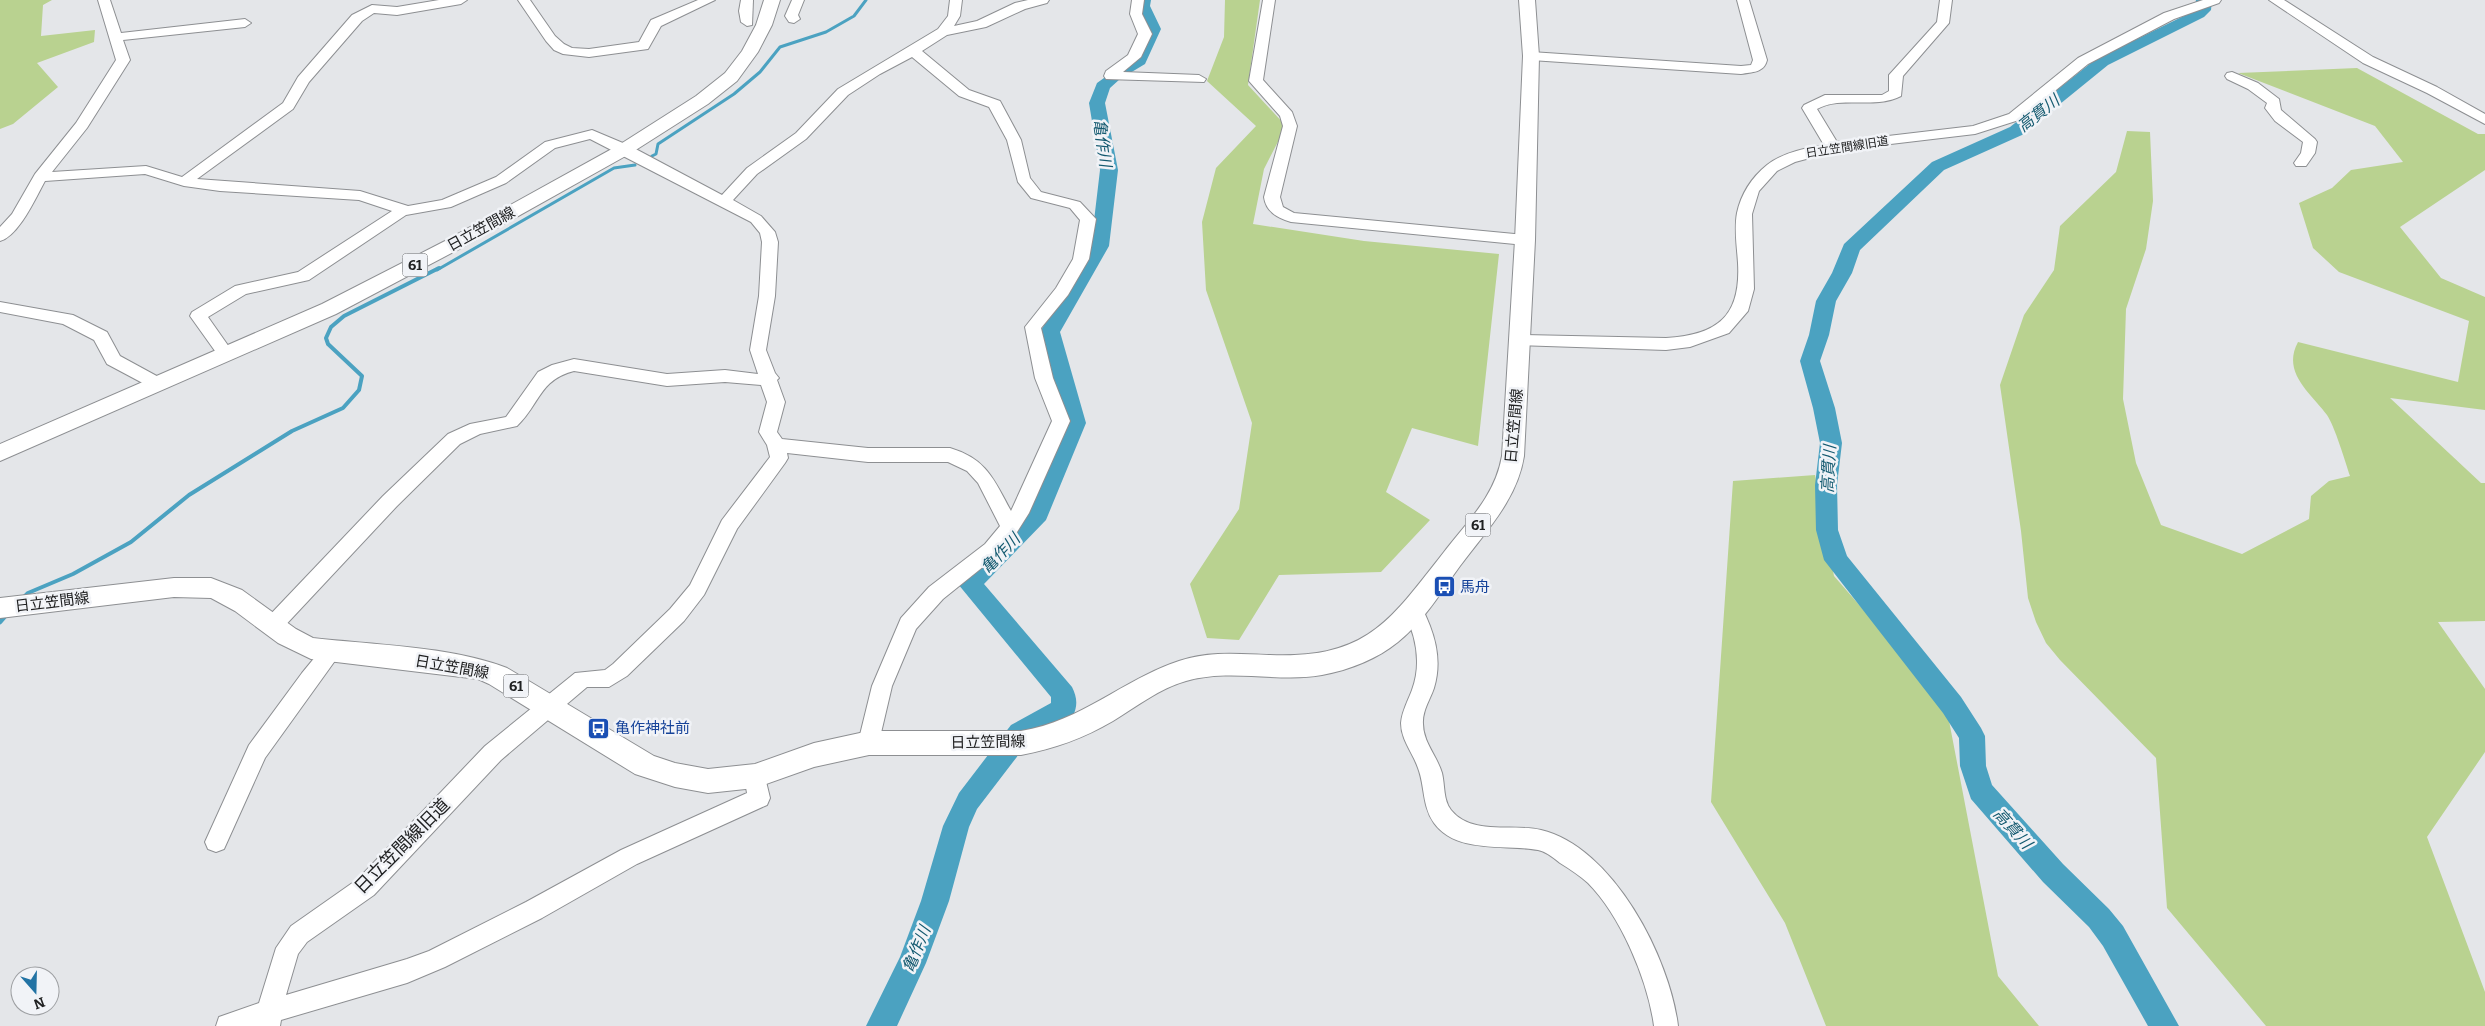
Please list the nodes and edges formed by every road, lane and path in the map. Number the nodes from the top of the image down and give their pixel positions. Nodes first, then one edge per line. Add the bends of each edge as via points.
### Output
1 (104, 0) edge
2 (461, 0) edge
3 (524, 0) edge
4 (710, 0) edge
5 (748, 0) edge
6 (772, 0) edge
7 (798, 0) edge
8 (956, 0) edge
9 (1043, 0) edge
10 (1138, 0) edge
11 (1269, 0) edge
12 (1527, 0) edge
13 (1743, 0) edge
14 (1946, 0) edge
15 (2275, 0) edge
16 (2209, 2) edge
17 (794, 19) dead end
18 (746, 22) dead end
19 (245, 23) dead end
20 (943, 32) junction
21 (117, 37) junction
22 (914, 51) junction
23 (1531, 56) junction
24 (2232, 76) dead end
25 (1199, 79) dead end
26 (2485, 120) edge
27 (1833, 148) junction
28 (625, 149) junction
29 (2301, 163) dead end
30 (40, 178) junction
31 (184, 182) junction
32 (723, 202) junction
33 (404, 210) junction
34 (0, 236) edge
35 (1525, 240) junction
36 (0, 307) edge
37 (1520, 341) junction
38 (226, 354) junction
39 (770, 378) junction
40 (158, 384) junction
41 (776, 445) junction
42 (0, 453) edge
43 (1010, 527) junction
44 (9, 607) edge
45 (1413, 610) junction
46 (272, 626) junction
47 (332, 651) junction
48 (550, 708) junction
49 (869, 743) junction
50 (755, 776) junction
51 (216, 842) dead end
52 (269, 1019) edge
53 (228, 1026) edge
54 (1666, 1026) edge

1 - 21 street
2 - 31 street via 397,11 372,9 357,18 303,80 288,106
3 - 4 street via 558,46 586,53 629,45 643,46 656,23
5 - 18 street
6 - 28 main road, 日立笠間線 / 61 via 750,52 731,77 702,100
7 - 17 street via 790,16
8 - 20 street via 954,16
9 - 20 street via 1020,6 980,24
10 - 25 street via 1136,14 1145,34 1139,52 1136,58 1110,75
11 - 35 street via 1256,81 1287,115 1290,126 1272,197 1276,209 1291,216
12 - 23 main road, 日立笠間線 / 61
13 - 23 street via 1760,60 1755,68 1741,70
14 - 27 street via 1943,23 1896,75 1896,93 1884,99 1824,99 1810,108
15 - 26 street via 2354,52
16 - 27 street, 日立笠間線旧道 via 2170,16 2083,61 2014,117 1995,125 1967,132
19 - 21 street
20 - 22 street
21 - 30 street via 123,60 82,125
22 - 32 street via 843,92 801,136 752,171
22 - 43 street via 964,93 995,104 1014,140 1023,179 1036,195 1075,205 1088,220 1081,259 1062,292 1033,327 1044,378 1061,421 1020,513
23 - 35 main road, 日立笠間線 / 61
24 - 29 street via 2264,93 2274,102 2275,114 2303,132 2310,142
27 - 37 street, 日立笠間線旧道 via 1793,156 1772,168 1753,186 1745,204 1743,235 1747,294 1732,323 1712,335 1689,342
28 - 32 street
28 - 33 street via 592,134 564,140 550,145 501,180 446,204
28 - 38 main road, 日立笠間線 / 61 via 329,309
30 - 31 street via 146,170
30 - 34 street via 18,216
31 - 33 street via 360,196
32 - 39 street via 756,219 767,232 770,242 767,296 758,350
33 - 38 street via 303,276 241,290 198,316
35 - 37 main road, 日立笠間線 / 61
36 - 40 street via 67,319 102,336 113,360
37 - 45 main road, 日立笠間線 / 61 via 1509,475 1487,514
38 - 40 main road, 日立笠間線 / 61
39 - 41 street via 776,402 768,432
39 - 46 street via 753,380 724,376 667,380 574,365 558,369 544,376 511,422 476,428 454,439 390,501
40 - 42 main road, 日立笠間線 / 61
41 - 43 street via 868,455 950,455 973,466 985,479
41 - 48 street via 779,458 729,525 697,590 677,615 620,670 609,678 582,679
43 - 49 street via 992,549 936,593 908,624 882,686
44 - 46 main road, 日立笠間線 / 61 via 176,588 207,588 234,598
45 - 49 main road, 日立笠間線 / 61 via 1378,643 1340,660 1318,664 1195,666 1158,681 1079,726 1058,734 1015,743
45 - 54 street via 1424,630 1428,648 1424,686 1412,720 1413,734 1430,771 1436,801 1444,819 1470,833 1543,840 1596,877 1627,920 1646,960 1658,989
46 - 47 main road, 日立笠間線 / 61 via 293,642
47 - 48 main road, 日立笠間線 / 61 via 480,669 498,676
47 - 51 street via 308,679 257,752
48 - 50 main road, 日立笠間線 / 61 via 644,765 708,781
48 - 52 street, 日立笠間線旧道 via 493,753 366,887 299,934 288,948
49 - 50 main road, 日立笠間線 / 61 via 814,755
50 - 52 street via 759,798 629,858 437,959
52 - 53 street

